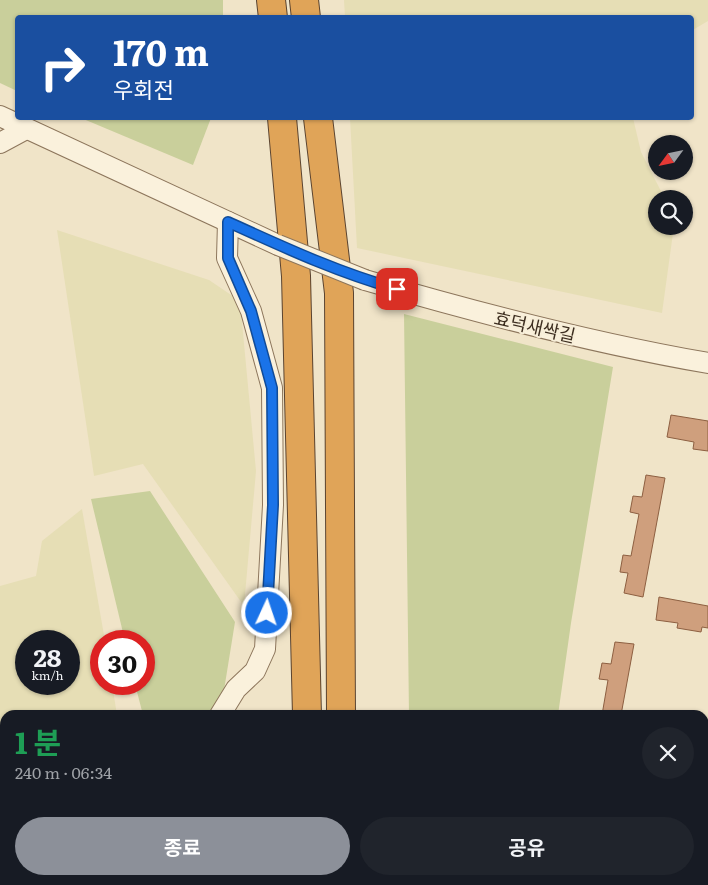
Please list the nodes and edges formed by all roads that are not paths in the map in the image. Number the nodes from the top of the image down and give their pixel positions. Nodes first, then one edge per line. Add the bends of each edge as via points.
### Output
1 (271, 0) edge
2 (304, 0) edge
3 (273, 15) edge
4 (306, 15) edge
5 (0, 116) edge
6 (282, 120) edge
7 (318, 120) edge
8 (26, 129) junction
9 (0, 143) edge
10 (228, 222) junction
11 (708, 363) edge
12 (223, 710) edge
13 (307, 710) edge
14 (341, 710) edge

1 - 3 highway
2 - 4 highway
5 - 8 street, 효덕새싹길
6 - 13 highway via 296,276
7 - 14 highway via 339,293
8 - 9 street
8 - 10 street, 효덕새싹길
10 - 11 street, 효덕새싹길, bridge via 365,280 462,308 646,352
10 - 12 street via 228,258 251,311 272,388 273,505 265,649 256,671 236,689

